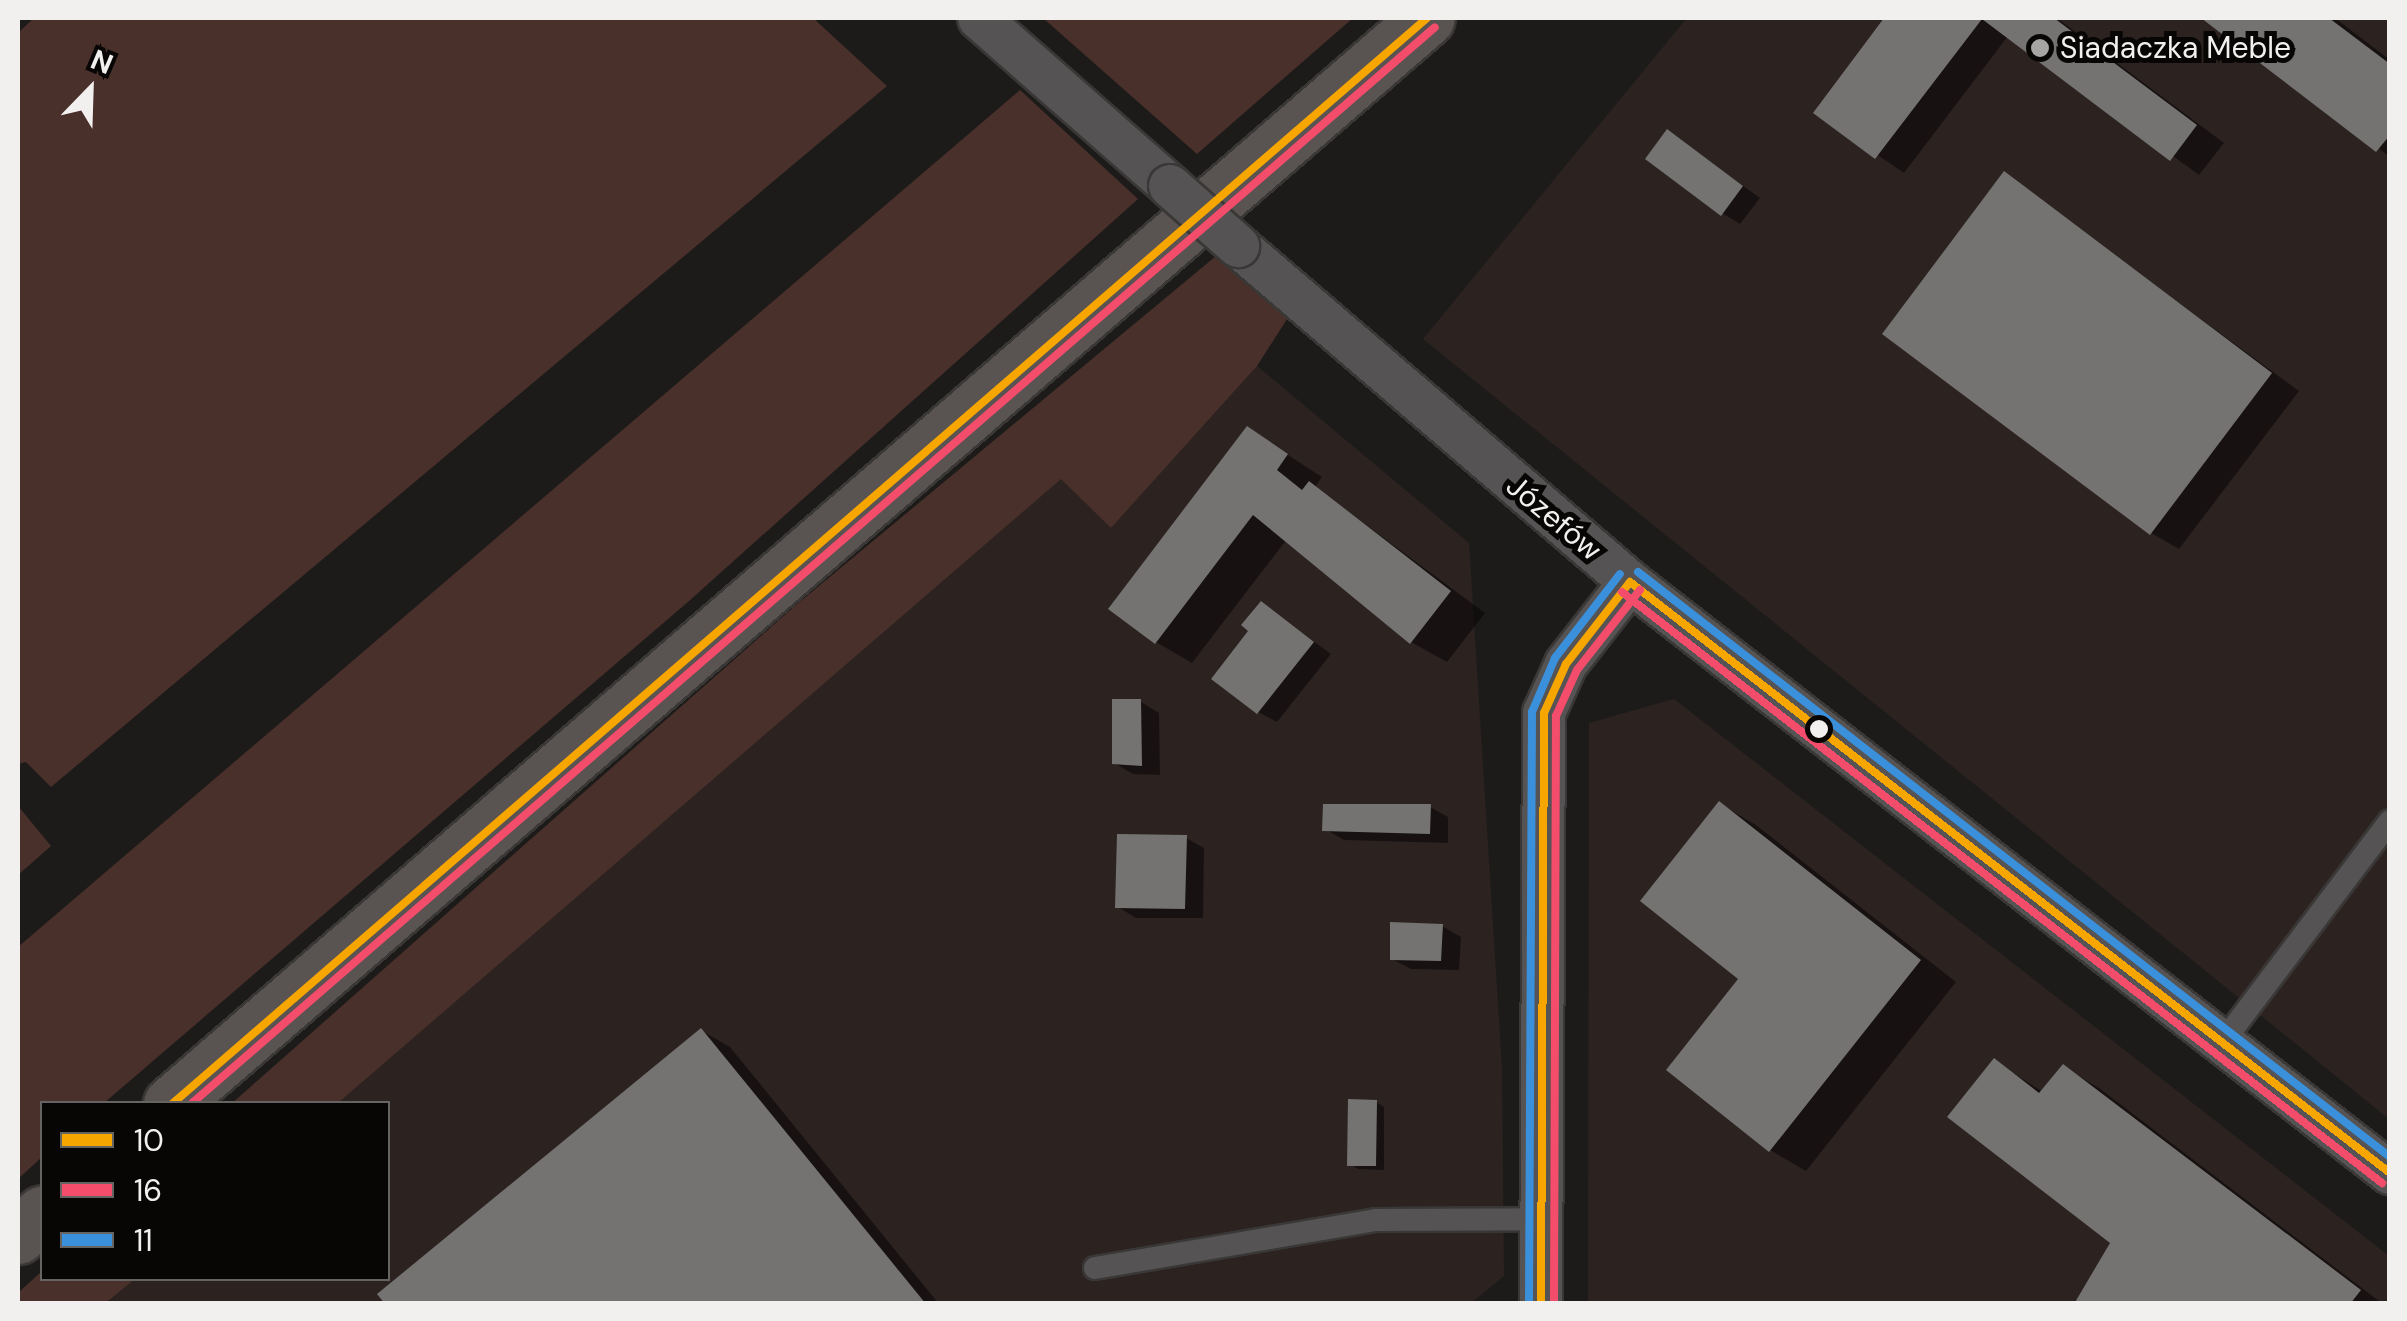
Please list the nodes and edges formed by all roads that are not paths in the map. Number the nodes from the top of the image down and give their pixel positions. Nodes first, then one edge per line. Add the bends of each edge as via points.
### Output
1 (980, 18) edge
2 (1427, 18) edge
3 (1630, 582) junction
4 (2390, 820) edge
5 (2222, 1043) junction
6 (174, 1101) edge
7 (2390, 1172) edge
8 (40, 1216) edge
9 (1542, 1219) junction
10 (18, 1236) edge
11 (1095, 1268) dead end
12 (1542, 1304) edge

1 - 3 street, Józefów, bridge
2 - 6 main road
3 - 5 street, Józefów
3 - 9 street via 1566,664 1544,714
4 - 5 lane
5 - 7 street, Józefów
8 - 10 main road
9 - 11 lane via 1376,1220
9 - 12 street

